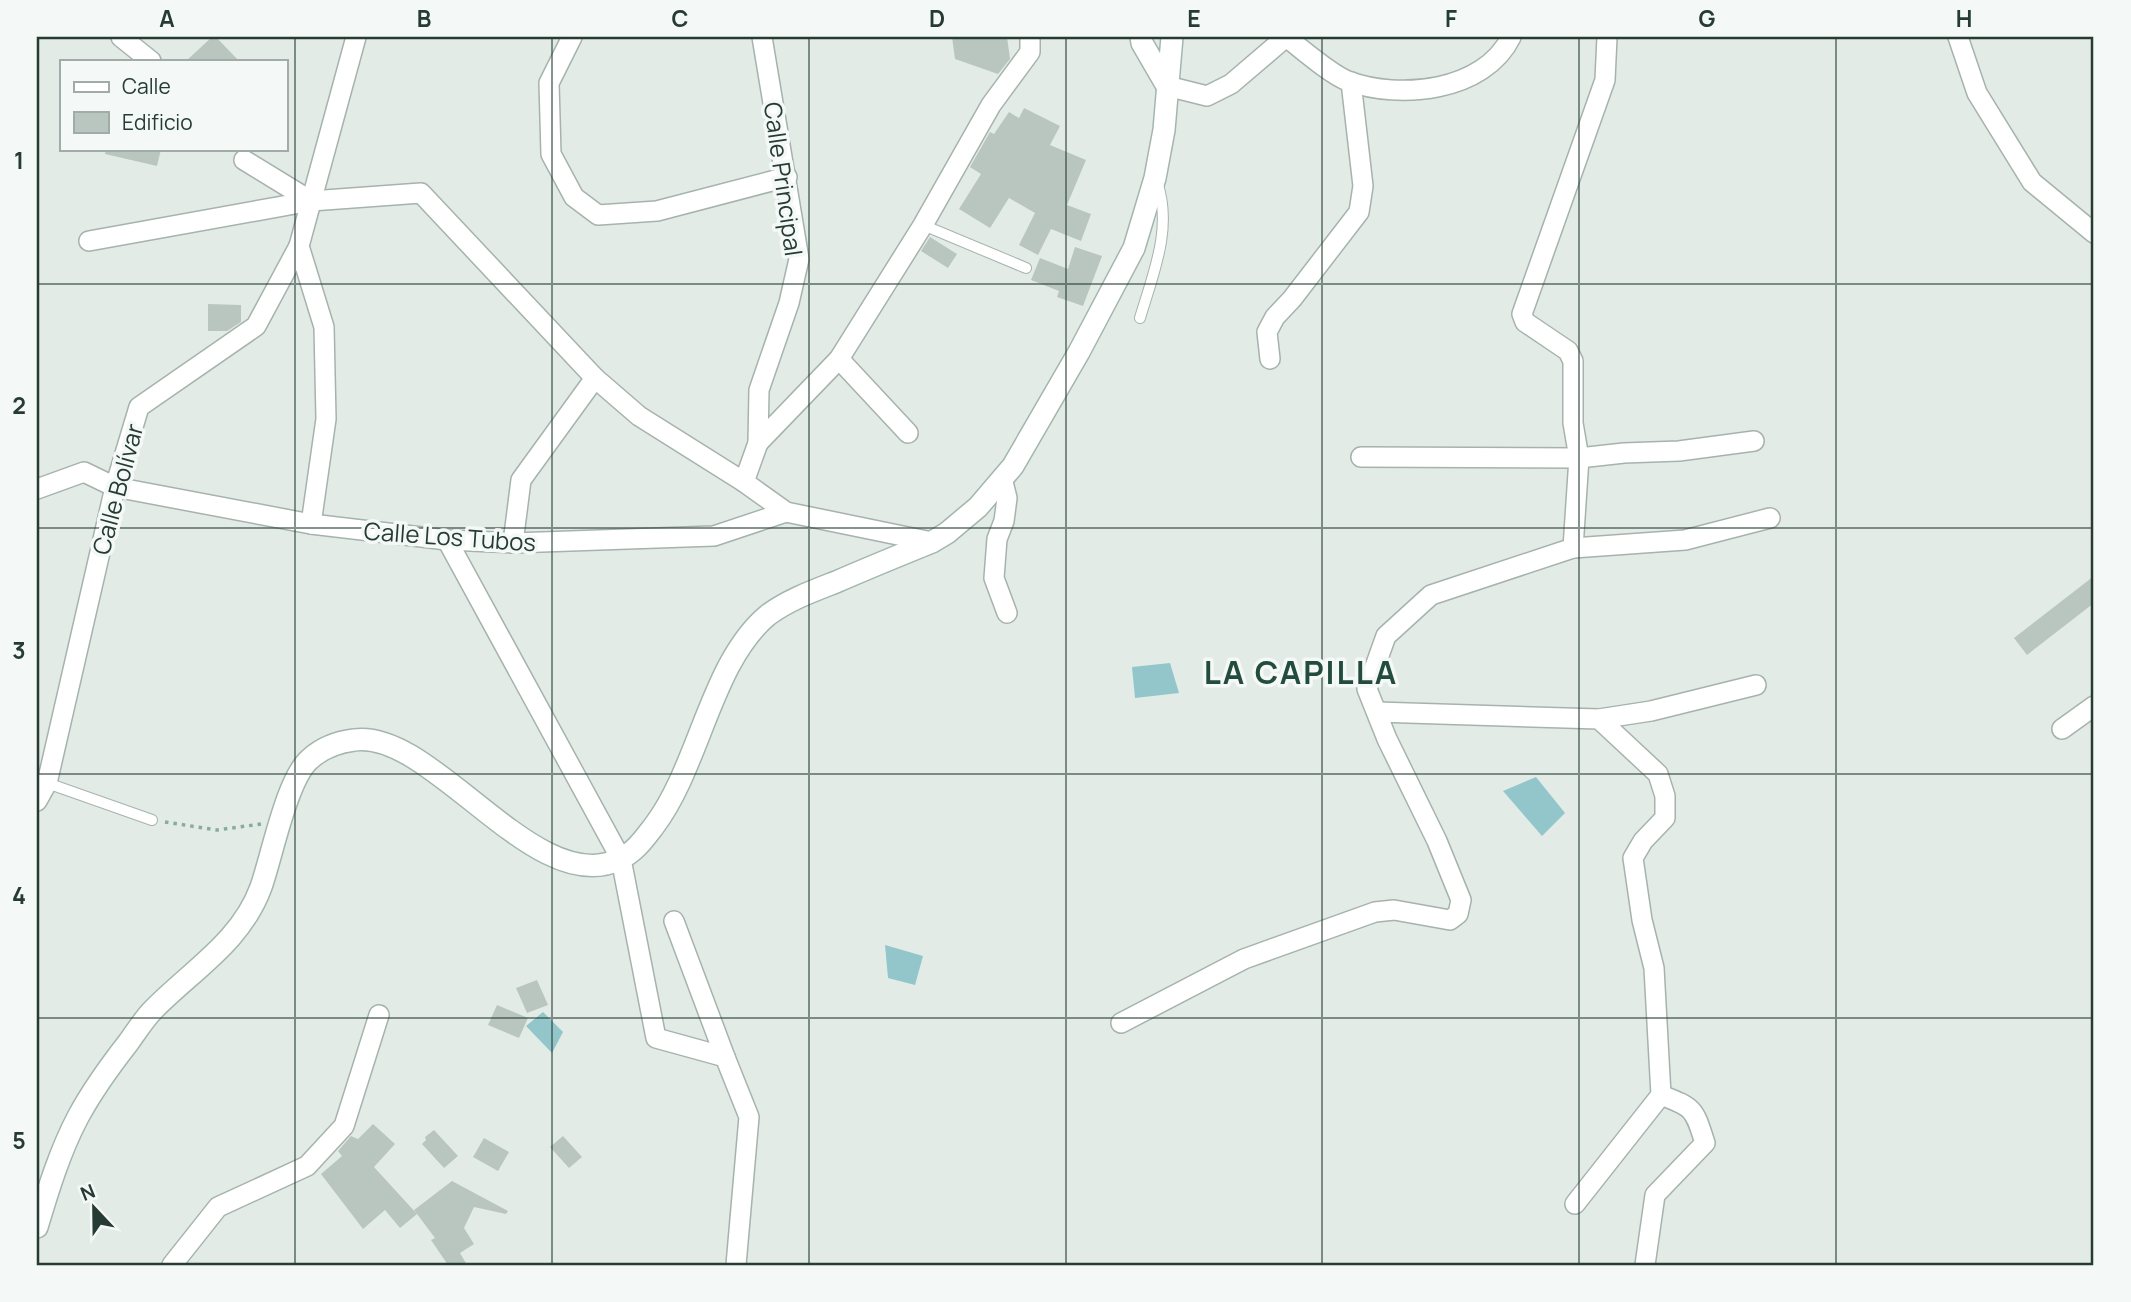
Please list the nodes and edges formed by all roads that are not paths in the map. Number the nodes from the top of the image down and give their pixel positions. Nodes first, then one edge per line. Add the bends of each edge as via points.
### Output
1 (121, 37) edge
2 (356, 37) edge
3 (572, 37) edge
4 (762, 37) edge
5 (1030, 37) edge
6 (1141, 37) edge
7 (1172, 37) edge
8 (1286, 37) edge
9 (1511, 37) edge
10 (1607, 37) edge
11 (1958, 37) edge
12 (149, 60) edge
13 (1351, 82) junction
14 (1167, 86) junction
15 (248, 155) edge
16 (787, 177) junction
17 (1155, 178) junction
18 (311, 201) junction
19 (923, 225) junction
20 (2094, 233) edge
21 (89, 241) dead end
22 (299, 246) junction
23 (1026, 268) dead end
24 (1140, 318) dead end
25 (839, 359) junction
26 (1270, 359) dead end
27 (594, 378) junction
28 (908, 433) dead end
29 (1754, 441) dead end
30 (758, 443) junction
31 (1361, 457) dead end
32 (1579, 458) junction
33 (1002, 478) junction
34 (744, 482) junction
35 (115, 486) junction
36 (37, 489) edge
37 (786, 512) junction
38 (1770, 518) dead end
39 (311, 524) junction
40 (447, 540) junction
41 (932, 542) junction
42 (513, 543) junction
43 (1573, 548) junction
44 (1007, 613) dead end
45 (1756, 685) dead end
46 (2094, 706) edge
47 (1377, 712) junction
48 (1599, 719) junction
49 (2062, 729) dead end
50 (47, 783) junction
51 (37, 801) edge
52 (152, 820) road end
53 (621, 859) junction
54 (674, 921) dead end
55 (379, 1015) dead end
56 (1121, 1023) dead end
57 (725, 1057) junction
58 (1661, 1095) junction
59 (1575, 1204) dead end
60 (37, 1227) edge
61 (172, 1265) edge
62 (736, 1265) edge
63 (1645, 1265) edge

1 - 12 street
2 - 18 street, Calle Bolívar
3 - 16 street via 549,83 551,153 574,197 598,215 657,211
4 - 16 street, Calle Principal
5 - 19 street via 1030,52 990,105
6 - 14 main road
7 - 14 main road
8 - 13 street
8 - 14 street via 1231,85 1207,96
9 - 13 street via 1481,71 1431,91 1378,89
10 - 32 street via 1605,80 1522,314 1525,322 1571,355
11 - 20 street via 1977,93 2032,182
13 - 26 street via 1363,186 1359,212 1275,317 1267,332
14 - 17 main road
15 - 18 street
16 - 30 street, Calle Principal via 799,259 759,390
17 - 24 lane via 1163,200 1162,240
17 - 33 main road via 1134,248 1079,352
18 - 21 street
18 - 22 street, Calle Bolívar
18 - 27 street via 421,193
19 - 23 lane
19 - 25 street
22 - 35 street, Calle Bolívar via 256,326 139,407
22 - 39 street via 324,327 326,419
25 - 28 street
25 - 30 street
27 - 34 street via 639,416
27 - 42 street via 521,480
29 - 32 street
30 - 34 street, Calle Principal
31 - 32 street
32 - 43 street
33 - 41 main road via 978,507
33 - 44 street via 1007,498 994,578
34 - 37 street
35 - 36 street, Calle Los Tubos via 84,472
35 - 39 street, Calle Los Tubos
35 - 50 street, Calle Bolívar
37 - 41 street
37 - 42 street, Calle Los Tubos via 714,536
38 - 43 street via 1685,540
39 - 40 street, Calle Los Tubos
40 - 42 street, Calle Los Tubos
40 - 53 street
41 - 53 main road via 793,600 768,616 746,639 726,671 678,789 639,846
43 - 47 street via 1431,595 1386,636 1367,689
45 - 48 street
46 - 49 street
47 - 48 street
47 - 56 street via 1461,900 1458,914 1450,920 1394,910 1375,912 1244,959
48 - 58 street via 1658,775 1665,796 1665,818 1633,858 1654,968
50 - 51 street, Calle Bolívar
50 - 52 lane
53 - 57 street via 656,1038
53 - 60 main road via 605,865 580,864 547,853 399,748 356,739 327,747 307,760 297,777 260,889 233,937 152,1011 78,1118
54 - 57 street
55 - 61 street via 344,1126 307,1166 218,1207
57 - 62 street via 749,1116
58 - 59 street
58 - 63 street via 1688,1105 1705,1143 1655,1195

